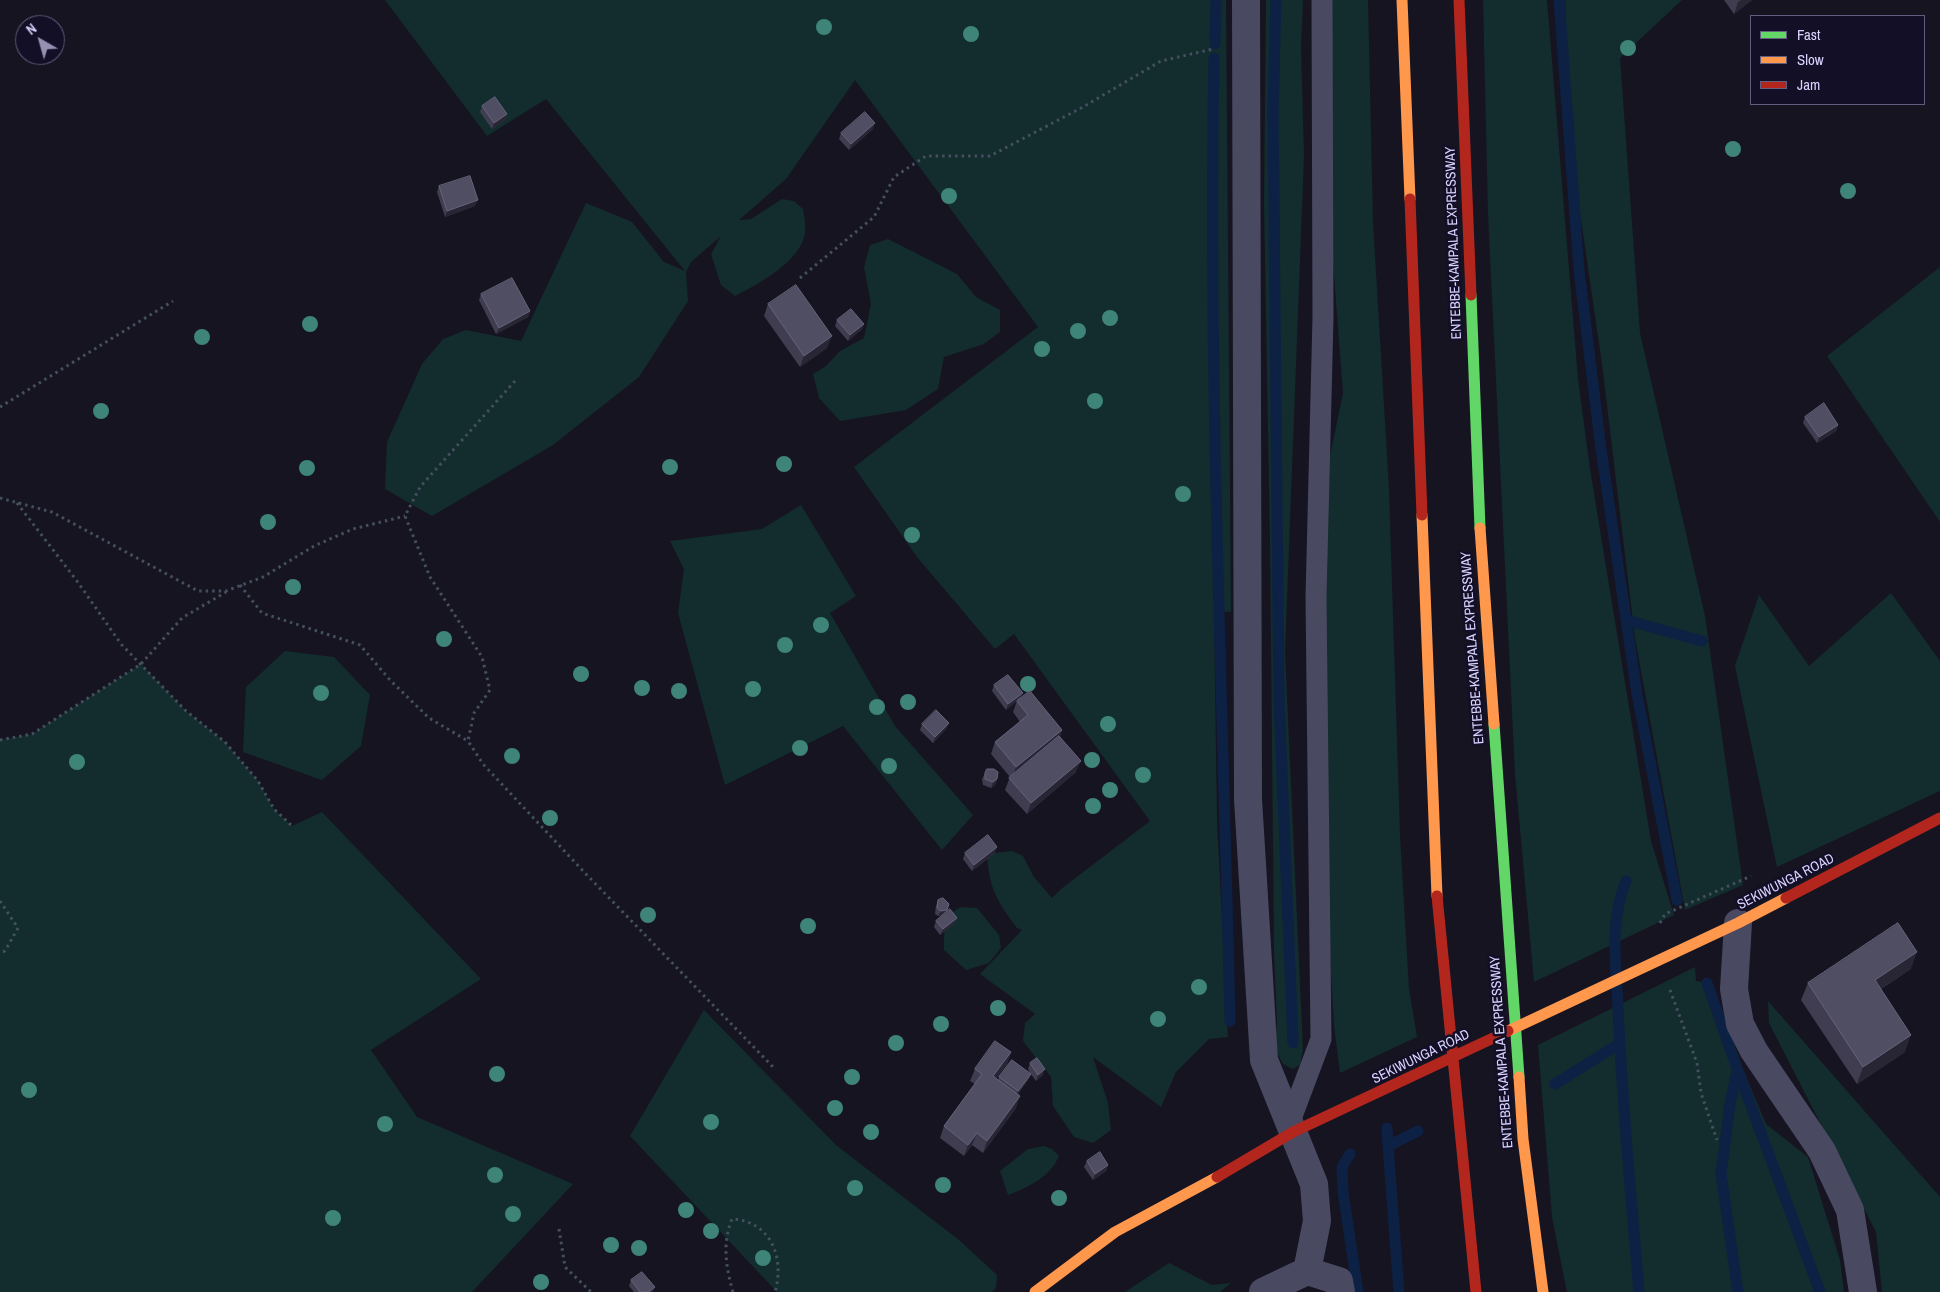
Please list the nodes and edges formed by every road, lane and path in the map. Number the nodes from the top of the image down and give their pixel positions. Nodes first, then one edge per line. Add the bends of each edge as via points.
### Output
1 (1246, 0) edge
2 (1322, 0) edge
3 (1402, 0) edge
4 (1459, 0) edge
5 (1246, 49) junction
6 (800, 278) dead end
7 (173, 301) dead end
8 (515, 381) dead end
9 (0, 406) edge
10 (0, 498) edge
11 (17, 502) junction
12 (405, 516) junction
13 (240, 586) junction
14 (226, 591) junction
15 (141, 664) junction
16 (0, 740) edge
17 (468, 741) junction
18 (1940, 818) edge
19 (292, 826) dead end
20 (1751, 876) dead end
21 (0, 902) edge
22 (1738, 923) junction
23 (1655, 930) dead end
24 (0, 952) edge
25 (1668, 984) dead end
26 (775, 1069) dead end
27 (1297, 1127) junction
28 (1717, 1140) dead end
29 (559, 1229) dead end
30 (1307, 1271) junction
31 (591, 1292) edge
32 (734, 1292) edge
33 (775, 1292) edge
34 (1035, 1292) edge
35 (1263, 1292) edge
36 (1341, 1292) edge
37 (1476, 1292) edge
38 (1543, 1292) edge
39 (1863, 1292) edge

1 - 5 street
2 - 27 lane via 1323,317 1316,597 1321,1039
3 - 37 main road via 1437,898
4 - 38 main road, ENTEBBE-KAMPALA EXPRESSWAY via 1480,533 1522,1139
5 - 6 path via 1205,49 1160,61 1083,107 990,156 926,156 894,177 874,217
5 - 27 street via 1248,799 1264,1060
7 - 9 path
8 - 12 path via 420,487
10 - 11 path
11 - 14 path via 52,512 198,591
11 - 15 path via 121,644
12 - 13 path via 353,529
12 - 17 path via 430,577 482,657 490,690 474,713
13 - 14 path
13 - 17 path via 262,613 360,645 429,718
14 - 15 path via 182,618
15 - 16 path via 32,734
15 - 19 path via 186,711 225,742 258,781 274,809
17 - 26 path via 489,772
18 - 22 main road, SEKIWUNGA ROAD
20 - 23 path via 1665,914
21 - 24 path via 18,928 5,951
22 - 27 main road, SEKIWUNGA ROAD
22 - 39 street via 1734,989 1740,1024 1754,1051 1822,1151 1850,1210
25 - 28 path via 1697,1063 1701,1093
27 - 30 street via 1314,1184 1317,1221
27 - 34 main road, SEKIWUNGA ROAD via 1181,1198 1114,1232
29 - 31 path via 565,1268
30 - 35 street
30 - 36 street via 1339,1281
32 - 33 path via 726,1271 726,1233 732,1219 745,1220 765,1233 776,1250 778,1280

